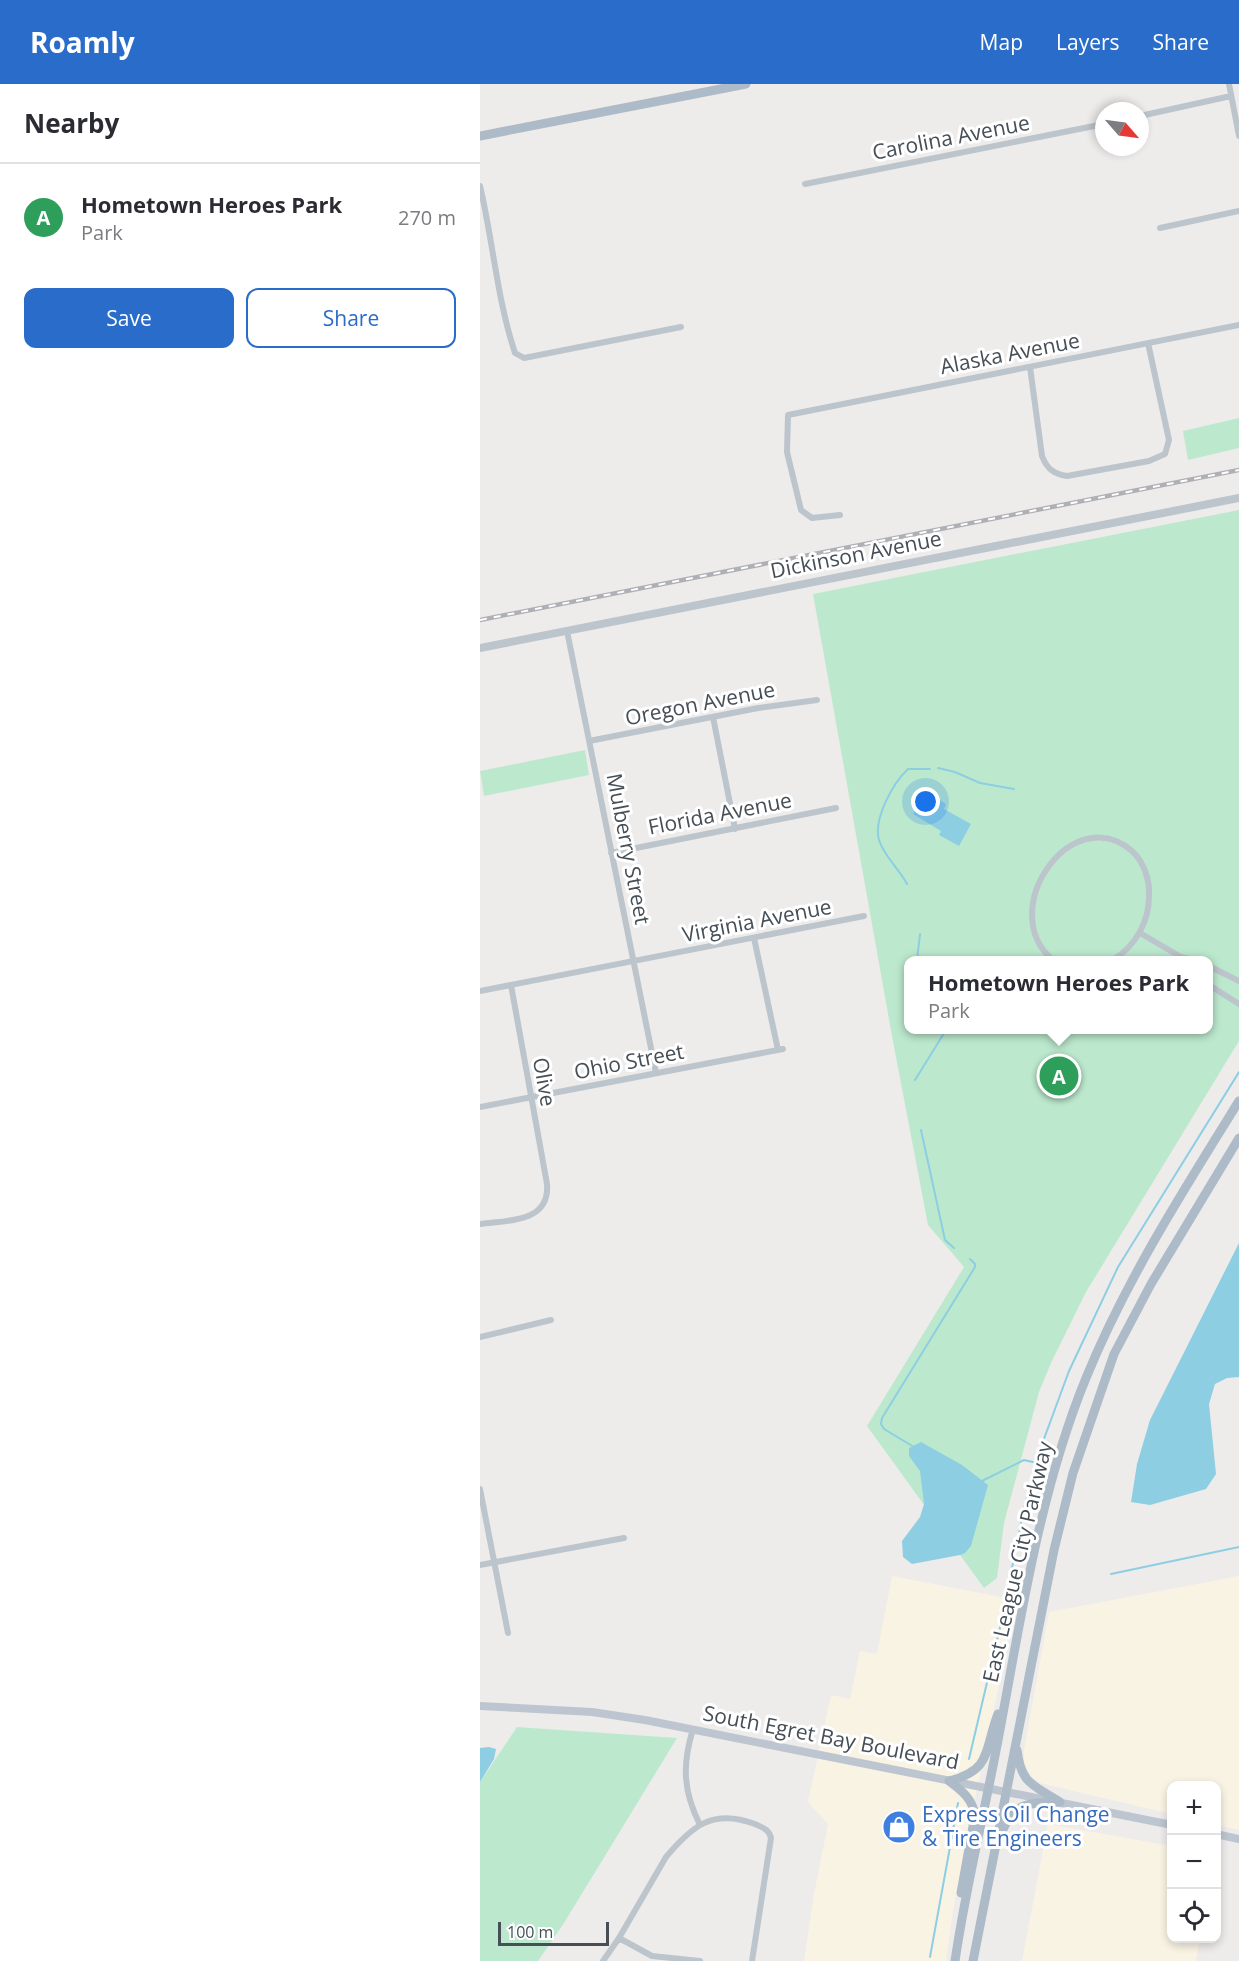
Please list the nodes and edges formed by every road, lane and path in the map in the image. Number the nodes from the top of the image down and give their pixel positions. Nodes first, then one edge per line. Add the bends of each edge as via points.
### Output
1 (746, 84) edge
2 (1229, 84) edge
3 (1231, 96) junction
4 (1149, 114) edge
5 (1095, 126) edge
6 (480, 136) edge
7 (1239, 136) edge
8 (805, 184) dead end
9 (480, 186) edge
10 (1239, 211) edge
11 (1160, 228) dead end
12 (1239, 325) edge
13 (681, 327) dead end
14 (1148, 343) junction
15 (1030, 367) junction
16 (1239, 498) edge
17 (840, 515) dead end
18 (567, 631) junction
19 (480, 648) edge
20 (817, 700) dead end
21 (713, 717) junction
22 (590, 741) junction
23 (836, 808) dead end
24 (735, 829) junction
25 (611, 853) junction
26 (864, 916) dead end
27 (1140, 933) junction
28 (754, 938) junction
29 (1049, 956) edge
30 (1118, 956) edge
31 (1177, 956) edge
32 (633, 963) junction
33 (1213, 968) edge
34 (1239, 981) edge
35 (511, 985) junction
36 (1213, 987) edge
37 (480, 991) edge
38 (1238, 1000) edge
39 (656, 1074) junction
40 (530, 1098) junction
41 (1239, 1101) edge
42 (480, 1107) edge
43 (1239, 1138) edge
44 (480, 1224) edge
45 (551, 1320) dead end
46 (480, 1336) edge
47 (480, 1489) edge
48 (624, 1538) dead end
49 (495, 1562) junction
50 (480, 1565) edge
51 (508, 1633) dead end
52 (1006, 1696) junction
53 (480, 1706) edge
54 (693, 1729) junction
55 (1016, 1739) junction
56 (949, 1781) junction
57 (989, 1788) junction
58 (1006, 1791) junction
59 (1060, 1802) junction
60 (1167, 1824) edge
61 (700, 1825) junction
62 (1221, 1835) edge
63 (1239, 1839) edge
64 (992, 1857) junction
65 (963, 1912) junction
66 (619, 1938) junction
67 (603, 1961) edge
68 (700, 1961) edge
69 (752, 1961) edge
70 (955, 1961) edge
71 (972, 1961) edge

1 - 6 main road
2 - 3 street
3 - 4 street
3 - 7 street
5 - 8 street, Carolina Avenue
9 - 13 street via 515,353 524,358
10 - 11 street
12 - 14 street, Alaska Avenue
14 - 15 street, Alaska Avenue
14 - 15 street via 1170,440 1165,454 1149,461 1067,476 1056,474 1042,456
15 - 17 street, Alaska Avenue via 788,416 787,452 801,510 812,518
16 - 18 street, Dickinson Avenue
18 - 19 street, Dickinson Avenue
18 - 22 street, Mulberry Street
20 - 21 street, Oregon Avenue
21 - 22 street, Oregon Avenue
21 - 24 street
22 - 25 street, Mulberry Street
23 - 24 street, Florida Avenue
24 - 25 street, Florida Avenue
25 - 32 street, Mulberry Street
26 - 28 street, Virginia Avenue
27 - 29 street via 1148,909 1149,884 1139,859 1119,842 1089,838 1058,855 1036,893 1032,926
27 - 30 street
27 - 31 street
28 - 32 street, Virginia Avenue
28 - 39 street, Ohio Street via 780,1049
32 - 35 street, Virginia Avenue
32 - 39 street, Mulberry Street
33 - 34 street
35 - 37 street, Virginia Avenue
35 - 40 street, Olive
36 - 38 street
39 - 40 street, Ohio Street
40 - 42 street, Ohio Street
40 - 44 street, Olive via 547,1184 545,1202 534,1214
41 - 52 main road, East League City Parkway via 1138,1268 1085,1381 1049,1494
43 - 55 main road, East League City Parkway via 1151,1284 1114,1354 1062,1511
45 - 46 street
47 - 49 street
48 - 49 street
49 - 50 street
49 - 51 street
52 - 56 main road via 981,1765
52 - 57 main road, East League City Parkway
53 - 54 main road, South Egret Bay Boulevard via 592,1712
54 - 56 main road, South Egret Bay Boulevard
54 - 61 street via 686,1758 686,1788
55 - 58 main road, East League City Parkway
55 - 59 main road via 1022,1774
56 - 57 main road, South Egret Bay Boulevard
56 - 65 main road via 968,1796 975,1815 961,1892
57 - 58 main road, South Egret Bay Boulevard
57 - 65 main road, East League City Parkway
58 - 59 main road, South Egret Bay Boulevard
58 - 64 main road, East League City Parkway
59 - 60 main road, South Egret Bay Boulevard
59 - 64 main road via 1031,1803 1014,1810
61 - 66 street via 684,1835 666,1857
61 - 69 street via 722,1818 749,1822 770,1832
62 - 63 main road
64 - 71 main road, East League City Parkway
65 - 70 main road, East League City Parkway
66 - 67 street
66 - 68 street via 652,1956

